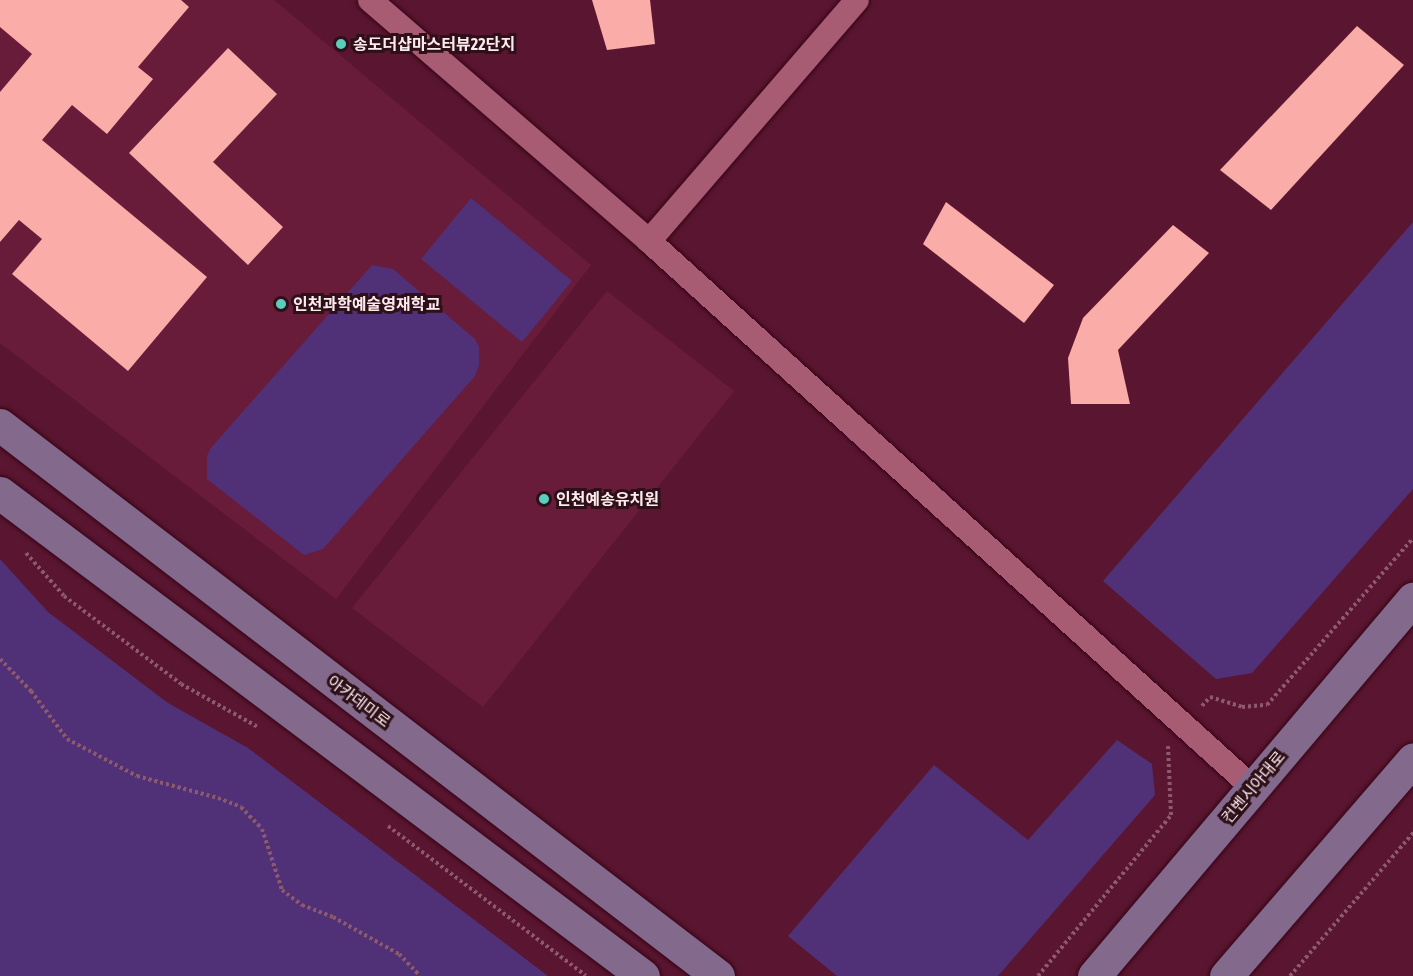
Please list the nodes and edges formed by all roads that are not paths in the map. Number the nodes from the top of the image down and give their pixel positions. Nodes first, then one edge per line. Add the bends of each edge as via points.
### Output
1 (370, 0) edge
2 (857, 0) edge
3 (649, 241) junction
4 (0, 425) edge
5 (0, 493) edge
6 (1413, 599) edge
7 (1413, 759) edge
8 (1252, 787) junction
9 (643, 976) edge
10 (718, 976) edge
11 (1094, 976) edge
12 (1226, 976) edge

1 - 3 street
2 - 3 street
3 - 8 street
4 - 10 main road, 아카데미로
5 - 9 main road
6 - 8 main road, 컨벤시아대로
7 - 12 main road
8 - 11 main road, 컨벤시아대로

